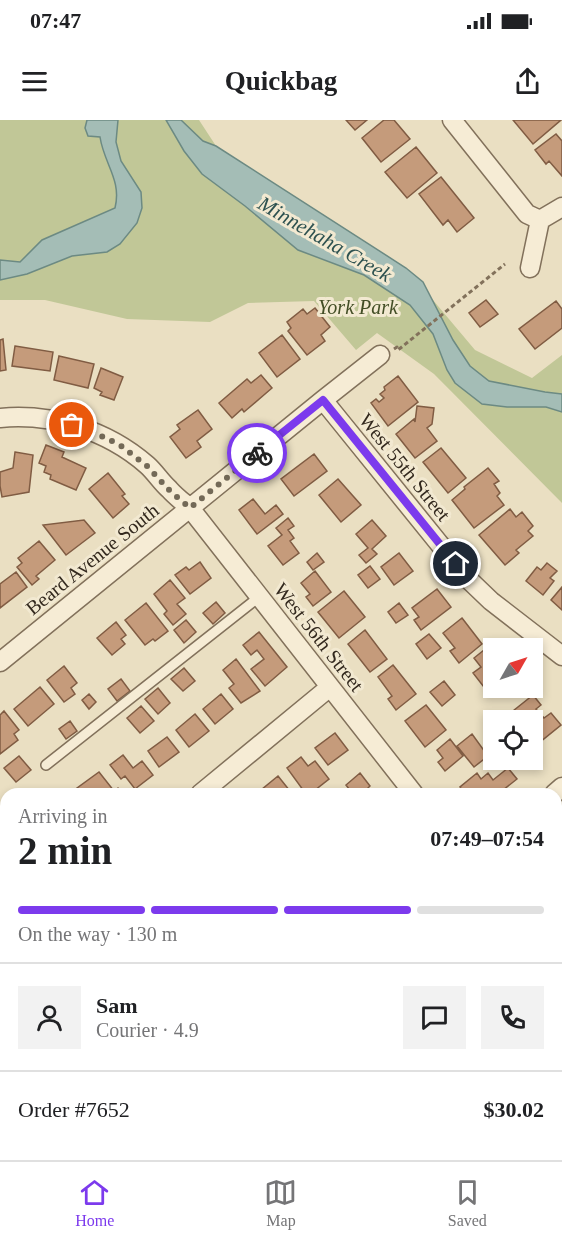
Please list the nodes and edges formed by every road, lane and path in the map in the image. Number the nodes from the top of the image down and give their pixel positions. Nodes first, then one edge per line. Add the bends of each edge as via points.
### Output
1 (452, 120) edge
2 (562, 207) edge
3 (540, 220) junction
4 (505, 264) dead end
5 (530, 268) dead end
6 (404, 345) dead end
7 (381, 355) dead end
8 (323, 400) junction
9 (0, 418) edge
10 (190, 508) junction
11 (258, 597) junction
12 (562, 656) edge
13 (0, 662) edge
14 (330, 687) junction
15 (46, 765) dead end
16 (207, 788) edge
17 (409, 788) edge

1 - 3 street via 527,214
2 - 3 street
3 - 5 street
4 - 6 path
7 - 8 street, Beard Avenue South
8 - 10 street, Beard Avenue South
8 - 12 street, West 55th Street via 467,578 491,602
9 - 10 street, West 56th Street via 56,420 89,430 120,445
10 - 11 street, West 56th Street
10 - 13 street, Beard Avenue South
11 - 14 street, West 56th Street
11 - 15 lane
14 - 16 street
14 - 17 street, West 56th Street

